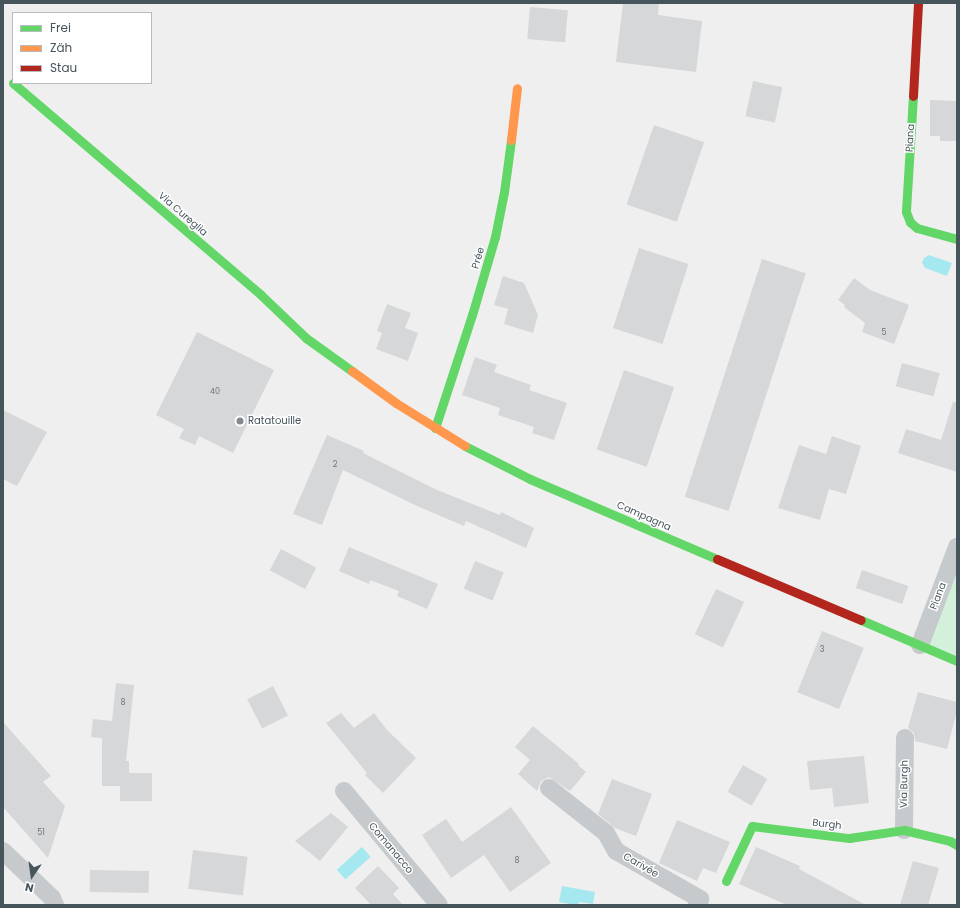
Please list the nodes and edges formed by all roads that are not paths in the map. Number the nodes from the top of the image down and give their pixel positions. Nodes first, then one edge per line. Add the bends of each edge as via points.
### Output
1 (918, 3) edge
2 (15, 84) edge
3 (517, 88) dead end
4 (957, 238) edge
5 (339, 360) joint
6 (436, 428) junction
7 (957, 547) edge
8 (920, 645) junction
9 (957, 661) edge
10 (905, 738) dead end
11 (549, 788) dead end
12 (344, 791) dead end
13 (904, 830) junction
14 (957, 845) edge
15 (3, 851) edge
16 (726, 881) dead end
17 (53, 901) edge
18 (438, 905) edge
19 (696, 905) edge

1 - 4 street, Piana via 906,212 910,222 917,228
2 - 5 street, Via Cureglia via 261,295 306,338
3 - 6 street, Prée via 504,192 495,237
5 - 6 street, Campagna via 396,403
6 - 8 street, Campagna via 530,479
7 - 8 street, Piana
8 - 9 street, Campagna
10 - 13 street, Via Burgh
11 - 19 street, Carivée via 606,833 616,851 700,899
12 - 18 street, Comanacco
13 - 14 street, Burgh
13 - 16 street, Burgh via 849,838 752,826
15 - 17 street

